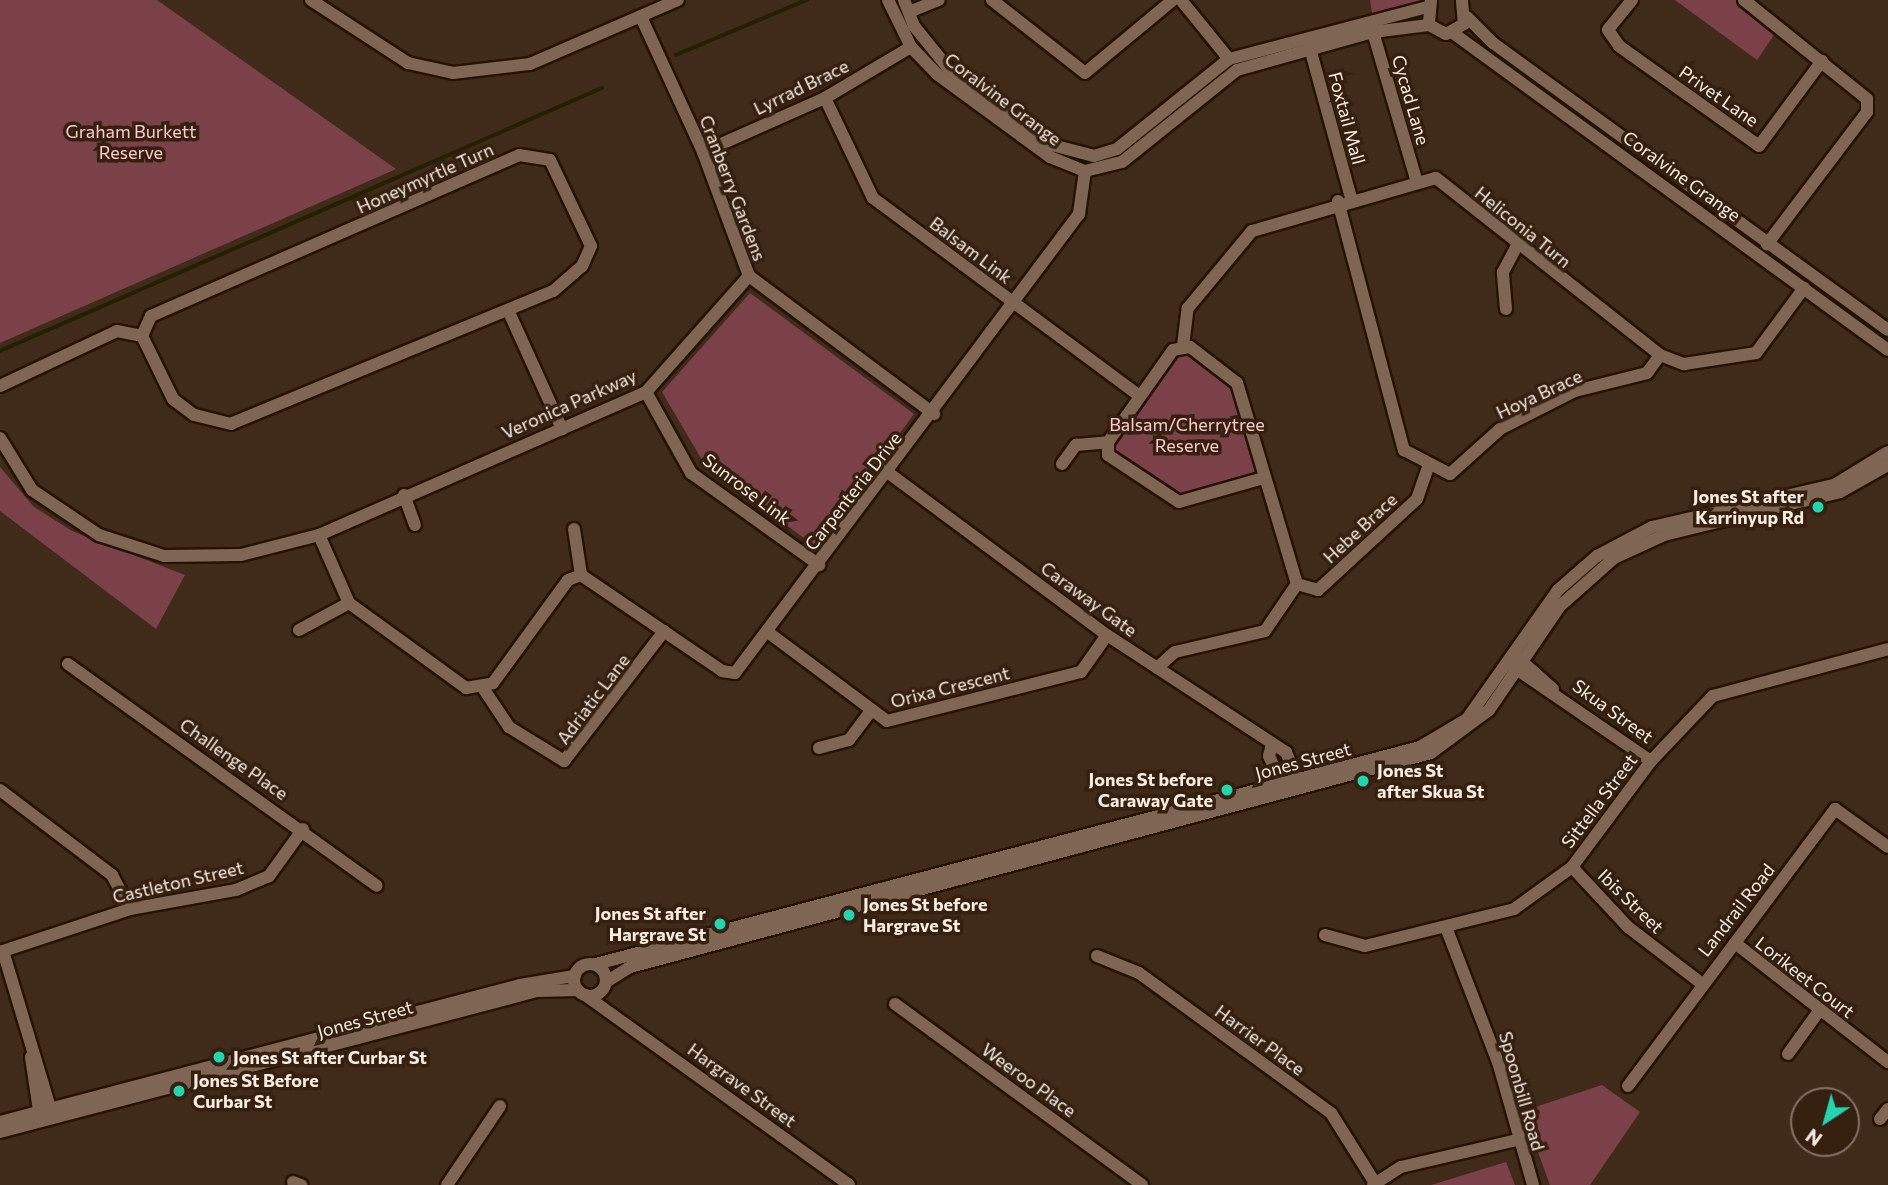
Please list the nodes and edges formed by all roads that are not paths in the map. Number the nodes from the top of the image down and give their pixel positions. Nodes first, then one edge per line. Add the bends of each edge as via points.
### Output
1 (312, 0) edge
2 (678, 0) edge
3 (888, 0) edge
4 (939, 0) edge
5 (992, 0) edge
6 (1173, 0) edge
7 (1181, 0) edge
8 (1463, 0) edge
9 (1632, 0) edge
10 (1744, 0) edge
11 (906, 3) edge
12 (1429, 3) edge
13 (641, 17) junction
14 (1467, 17) junction
15 (1430, 25) junction
16 (1373, 32) junction
17 (1453, 33) junction
18 (911, 47) junction
19 (1310, 48) junction
20 (1228, 59) junction
21 (1822, 61) junction
22 (825, 98) junction
23 (703, 152) junction
24 (1085, 171) junction
25 (1416, 179) junction
26 (1345, 199) junction
27 (1767, 244) junction
28 (1517, 246) junction
29 (749, 276) junction
30 (1804, 288) junction
31 (1013, 303) junction
32 (1506, 309) dead end
33 (508, 310) junction
34 (1888, 330) edge
35 (142, 336) junction
36 (1183, 346) junction
37 (1888, 350) edge
38 (1660, 355) junction
39 (0, 386) edge
40 (646, 393) junction
41 (1138, 395) junction
42 (934, 414) junction
43 (562, 429) junction
44 (0, 438) edge
45 (1108, 442) junction
46 (1888, 452) edge
47 (1062, 464) dead end
48 (1888, 465) edge
49 (1428, 467) junction
50 (890, 474) junction
51 (1264, 478) junction
52 (404, 495) junction
53 (415, 525) dead end
54 (574, 529) dead end
55 (319, 535) junction
56 (819, 565) junction
57 (581, 575) junction
58 (1297, 584) junction
59 (349, 604) junction
60 (299, 630) dead end
61 (664, 631) junction
62 (769, 633) junction
63 (1107, 635) junction
64 (1888, 649) edge
65 (1516, 663) junction
66 (68, 664) dead end
67 (1157, 668) junction
68 (484, 688) junction
69 (872, 710) junction
70 (1272, 744) junction
71 (819, 748) dead end
72 (1651, 761) junction
73 (1300, 786) junction
74 (0, 790) edge
75 (1284, 790) junction
76 (303, 829) junction
77 (1888, 847) edge
78 (1572, 867) junction
79 (377, 886) dead end
80 (130, 909) junction
81 (1447, 930) junction
82 (1325, 935) dead end
83 (1735, 943) junction
84 (1, 951) edge
85 (1097, 956) dead end
86 (596, 964) junction
87 (574, 976) junction
88 (1701, 983) junction
89 (606, 985) junction
90 (581, 993) junction
91 (895, 1004) dead end
92 (1819, 1011) junction
93 (614, 1013) junction
94 (1788, 1054) dead end
95 (1888, 1062) edge
96 (1628, 1086) dead end
97 (500, 1106) dead end
98 (46, 1115) junction
99 (0, 1122) edge
100 (0, 1132) edge
101 (1517, 1140) junction
102 (1374, 1184) edge
103 (447, 1185) edge
104 (849, 1185) edge
105 (1142, 1185) edge
106 (1533, 1185) edge

1 - 13 street via 408,63 453,73 530,64
2 - 13 street
3 - 18 street, Coralvine Grange
4 - 11 street
5 - 6 street via 1085,73
7 - 20 street
8 - 14 street, Coralvine Grange
9 - 21 street, Privet Lane via 1608,30 1619,47 1759,146
10 - 21 street
11 - 20 street, Coralvine Grange via 949,69 1052,145 1081,155 1117,149
12 - 15 street, Coralvine Grange
12 - 20 street, Coralvine Grange
13 - 23 street, Cranberry Gardens
14 - 17 street
14 - 27 street, Coralvine Grange via 1493,44
15 - 16 street, Coralvine Grange
15 - 17 street, Coralvine Grange
16 - 19 street, Coralvine Grange
16 - 25 street, Cycad Lane
17 - 30 street, Coralvine Grange
18 - 22 street, Lyrrad Brace
18 - 24 street, Coralvine Grange via 938,75 1039,149
19 - 24 street, Coralvine Grange via 1237,70 1122,162
19 - 26 street, Foxtail Mall
21 - 27 street via 1859,88 1867,112
22 - 23 street, Lyrrad Brace
22 - 31 street, Balsam Link via 873,198
23 - 29 street, Cranberry Gardens
24 - 31 street, Carpenteria Drive via 1079,214
25 - 26 street
25 - 28 street, Heliconia Turn via 1436,178
26 - 36 street via 1252,231 1188,308
26 - 49 street via 1404,450
27 - 34 street, Coralvine Grange
28 - 32 street via 1503,272
28 - 38 street, Heliconia Turn
29 - 40 street, Veronica Parkway via 717,305
29 - 42 street, Cranberry Gardens
30 - 37 street, Coralvine Grange
30 - 38 street via 1756,353 1684,364
31 - 41 street, Balsam Link
31 - 42 street, Carpenteria Drive
33 - 35 street, Honeymyrtle Turn via 231,424 194,415 173,399
33 - 35 street, Honeymyrtle Turn via 553,290 582,266 591,246 550,160 519,155 151,316
33 - 43 street
35 - 39 street via 117,331
36 - 41 street
36 - 51 street via 1237,383
38 - 49 street, Hoya Brace via 1647,373 1575,391 1500,429 1450,474
40 - 43 street, Veronica Parkway
40 - 56 street, Sunrose Link via 691,472
41 - 45 street
42 - 50 street, Carpenteria Drive
43 - 52 street, Veronica Parkway
44 - 55 street, Veronica Parkway via 32,490 99,536 164,556 241,555
45 - 47 street via 1076,445
45 - 51 street via 1108,455 1179,502
46 - 65 street, Jones Street via 1834,485 1652,527 1623,540 1570,577
48 - 65 street, Jones Street via 1840,492 1631,549 1571,593
49 - 58 street, Hebe Brace via 1417,499 1318,590
50 - 56 street, Carpenteria Drive
50 - 63 street, Caraway Gate
51 - 58 street
52 - 53 street
52 - 55 street, Veronica Parkway
54 - 57 street
55 - 59 street
56 - 62 street, Carpenteria Drive
57 - 61 street, Carpenteria Drive
57 - 68 street via 568,580
58 - 67 street via 1265,631 1175,652
59 - 60 street
59 - 68 street via 466,688
61 - 62 street, Carpenteria Drive via 735,673
61 - 68 street, Adriatic Lane via 564,761 509,727
62 - 69 street, Orixa Crescent
63 - 67 street, Caraway Gate
63 - 69 street, Orixa Crescent via 1081,672 887,721
64 - 72 street, Sittella Street via 1713,696
65 - 72 street, Skua Street
65 - 73 street, Jones Street via 1483,717 1449,743
66 - 76 street, Challenge Place
67 - 70 street, Caraway Gate
69 - 71 street via 849,740
70 - 73 street, Caraway Gate via 1286,752
70 - 75 street via 1269,756
72 - 78 street, Sittella Street
73 - 75 street, Jones Street
74 - 80 street via 112,875
75 - 86 street, Jones Street
75 - 89 street, Jones Street via 630,967
76 - 79 street, Challenge Place
76 - 80 street, Castleton Street via 269,876 236,890
77 - 83 street, Landrail Road via 1835,810
78 - 81 street, Sittella Street via 1514,909
78 - 88 street, Ibis Street via 1628,927
80 - 84 street, Castleton Street
81 - 82 street, Sittella Street via 1365,946
81 - 101 street, Spoonbill Road via 1498,1062
83 - 88 street, Landrail Road
83 - 92 street, Lorikeet Court
84 - 98 street
85 - 102 street, Harrier Place via 1139,973 1331,1113
86 - 87 street, Jones Street via 585,964
86 - 89 street
87 - 90 street
87 - 98 street, Jones Street via 520,985
88 - 96 street, Landrail Road
89 - 90 street, Jones Street
89 - 93 street
90 - 93 street, Hargrave Street
90 - 98 street, Jones Street via 537,992
91 - 105 street, Weeroo Place
92 - 94 street
92 - 95 street, Lorikeet Court
93 - 104 street, Hargrave Street
97 - 103 street
98 - 99 street, Jones Street
98 - 100 street, Jones Street
101 - 102 street via 1401,1167
101 - 106 street, Spoonbill Road

